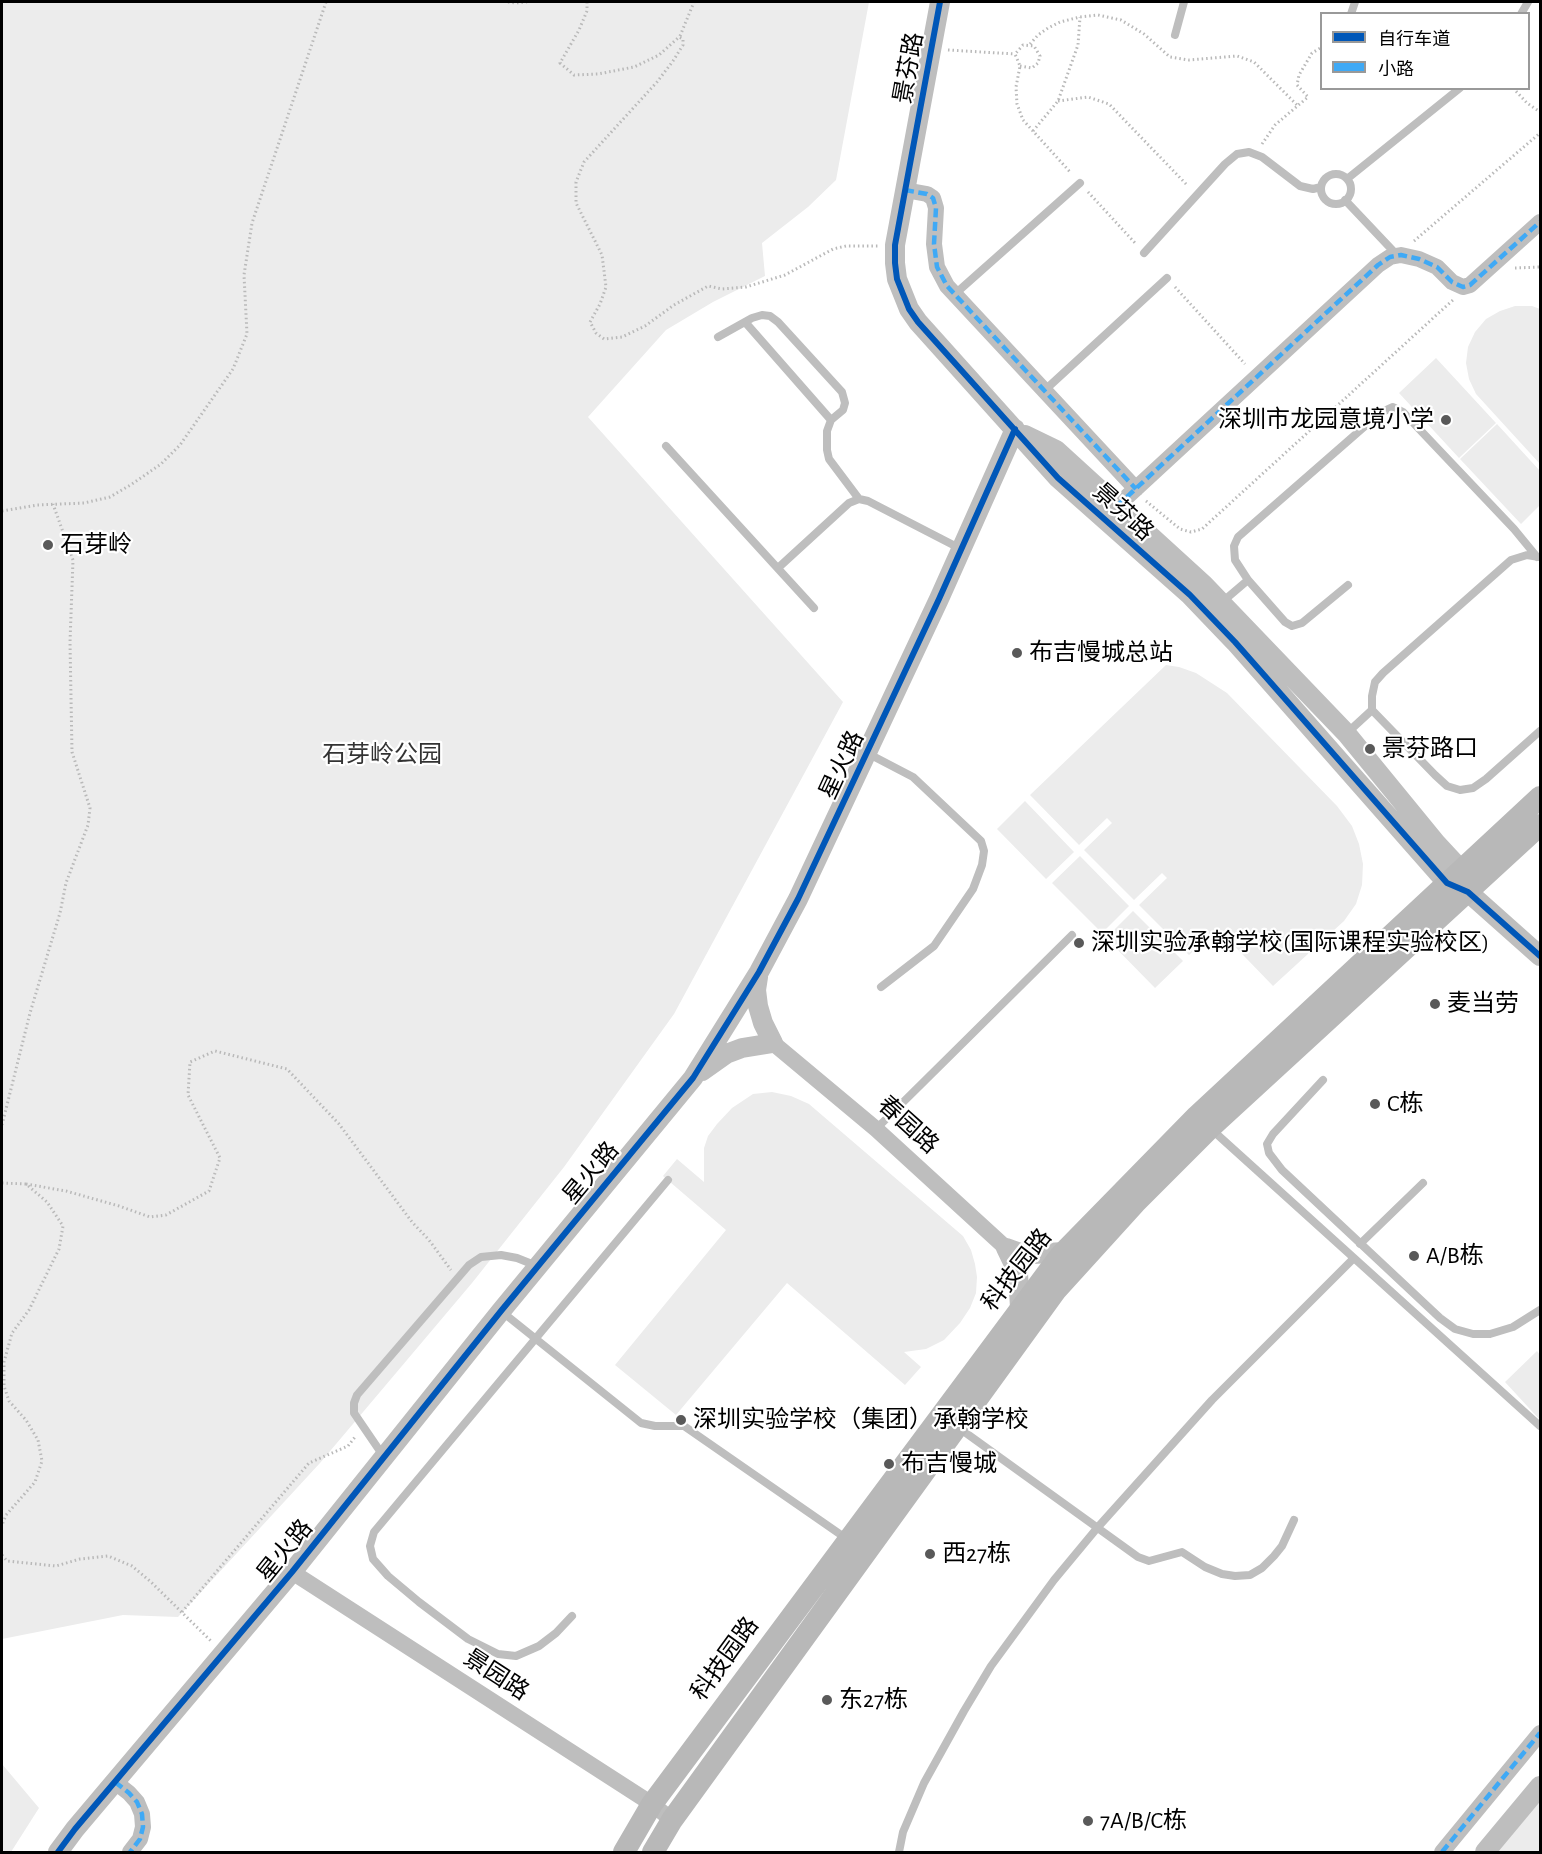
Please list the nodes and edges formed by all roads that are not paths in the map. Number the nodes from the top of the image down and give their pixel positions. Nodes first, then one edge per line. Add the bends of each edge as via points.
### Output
1 (940, 2) edge
2 (1184, 2) edge
3 (1175, 35) dead end
4 (1458, 90) edge
5 (1347, 179) junction
6 (1080, 183) road end
7 (1321, 187) junction
8 (905, 190) junction
9 (1346, 200) junction
10 (1540, 222) edge
11 (1144, 253) road end
12 (1397, 256) junction
13 (1167, 278) road end
14 (955, 294) junction
15 (745, 322) junction
16 (718, 338) dead end
17 (1045, 390) junction
18 (831, 420) junction
19 (1015, 429) junction
20 (666, 446) dead end
21 (1134, 491) junction
22 (859, 498) junction
23 (1117, 506) junction
24 (962, 549) junction
25 (1539, 557) edge
26 (778, 568) junction
27 (1248, 580) junction
28 (1348, 585) dead end
29 (1220, 603) junction
30 (814, 608) dead end
31 (1372, 710) junction
32 (1540, 731) edge
33 (1346, 733) junction
34 (867, 753) junction
35 (1540, 797) edge
36 (1540, 825) edge
37 (1459, 882) junction
38 (1072, 934) dead end
39 (1540, 956) edge
40 (759, 972) junction
41 (881, 987) dead end
42 (773, 1043) junction
43 (693, 1078) junction
44 (1323, 1080) dead end
45 (1210, 1128) junction
46 (876, 1129) junction
47 (668, 1180) dead end
48 (1424, 1183) dead end
49 (1360, 1244) junction
50 (1006, 1248) junction
51 (1063, 1252) junction
52 (1354, 1258) junction
53 (537, 1266) junction
54 (1020, 1308) junction
55 (1540, 1310) edge
56 (501, 1311) junction
57 (535, 1339) junction
58 (956, 1426) junction
59 (1540, 1426) edge
60 (384, 1457) junction
61 (1294, 1520) dead end
62 (1098, 1527) junction
63 (847, 1539) junction
64 (292, 1572) junction
65 (573, 1616) dead end
66 (1540, 1732) edge
67 (115, 1782) junction
68 (1540, 1786) edge
69 (652, 1804) junction
70 (672, 1820) junction
71 (64, 1850) edge
72 (130, 1852) edge
73 (624, 1852) edge
74 (653, 1852) edge
75 (900, 1852) edge
76 (1442, 1852) edge
77 (1485, 1852) edge

1 - 8 street, 景芬路
2 - 3 lane
4 - 5 lane
5 - 7 lane via 1334,174 1325,178
5 - 9 lane via 1350,192
6 - 14 lane
7 - 9 lane via 1323,197 1331,203
7 - 11 lane via 1300,186 1262,157 1249,152 1237,154
8 - 14 street via 933,198 937,267
8 - 19 street, 景芬路 via 895,263 909,309
9 - 12 lane
10 - 12 street via 1463,287 1437,267
12 - 21 street via 1378,265
13 - 17 lane
14 - 17 street
15 - 16 lane
15 - 18 lane
15 - 18 lane via 770,316 842,392 843,410
17 - 21 street
18 - 22 lane via 826,431 829,459
19 - 23 street, 景芬路 via 1056,450
19 - 24 street, 星火路
19 - 37 street, 景芬路 via 1059,478 1190,595
20 - 26 lane
21 - 23 street
22 - 24 lane
22 - 26 lane
23 - 29 street, 景芬路
24 - 34 street, 星火路
25 - 27 lane via 1411,420 1393,407 1380,412 1238,537 1235,560
25 - 31 lane via 1527,555 1511,560 1383,673 1375,682
26 - 30 lane
27 - 28 lane via 1292,626 1302,624
27 - 29 lane
29 - 33 street, 景芬路
31 - 32 lane via 1435,776 1460,790 1473,788 1486,779
31 - 33 lane
33 - 37 street, 景芬路 via 1436,843
34 - 40 street, 星火路
34 - 41 lane via 912,777 981,841 984,851 973,889 934,946
35 - 37 main road, 科技园路
36 - 37 main road, 科技园路
37 - 39 street, 景芬路
37 - 45 main road, 科技园路
37 - 51 main road, 科技园路 via 1197,1116
38 - 46 lane
40 - 42 street, 春园路 via 758,1006
40 - 43 street, 星火路
42 - 43 street via 726,1054
42 - 46 street, 春园路
43 - 53 street, 星火路
44 - 49 lane via 1273,1134 1267,1144 1269,1153 1301,1190
45 - 52 lane
45 - 58 main road, 科技园路 via 1056,1290
46 - 50 street, 春园路
47 - 57 lane
48 - 49 lane
49 - 55 lane via 1455,1329 1490,1334 1514,1327
50 - 51 street via 1034,1254
50 - 54 street, 春园路 via 1018,1273
51 - 54 main road, 科技园路
52 - 59 lane
52 - 62 lane via 1212,1400
53 - 56 street, 星火路
53 - 60 lane via 501,1255 481,1257 469,1265 357,1395 354,1413
54 - 63 main road, 科技园路
56 - 57 lane
56 - 60 street, 星火路
57 - 63 lane via 640,1423 684,1426
57 - 65 lane via 374,1532 370,1546 373,1559 388,1576 468,1639 498,1654 516,1656 539,1646
58 - 62 lane
58 - 70 main road, 科技园路
60 - 64 street, 星火路
61 - 62 lane via 1282,1546 1268,1562 1250,1575 1235,1576 1205,1567 1182,1552 1149,1561
62 - 75 lane via 1054,1580 964,1710 924,1783 903,1832
63 - 69 main road, 科技园路
64 - 67 street, 星火路
64 - 69 street, 景园路
66 - 76 street
67 - 71 street, 星火路
67 - 72 street via 137,1802 142,1814 140,1839
68 - 77 street
69 - 70 street, 景园路
69 - 73 main road, 科技园路
70 - 74 main road, 科技园路

